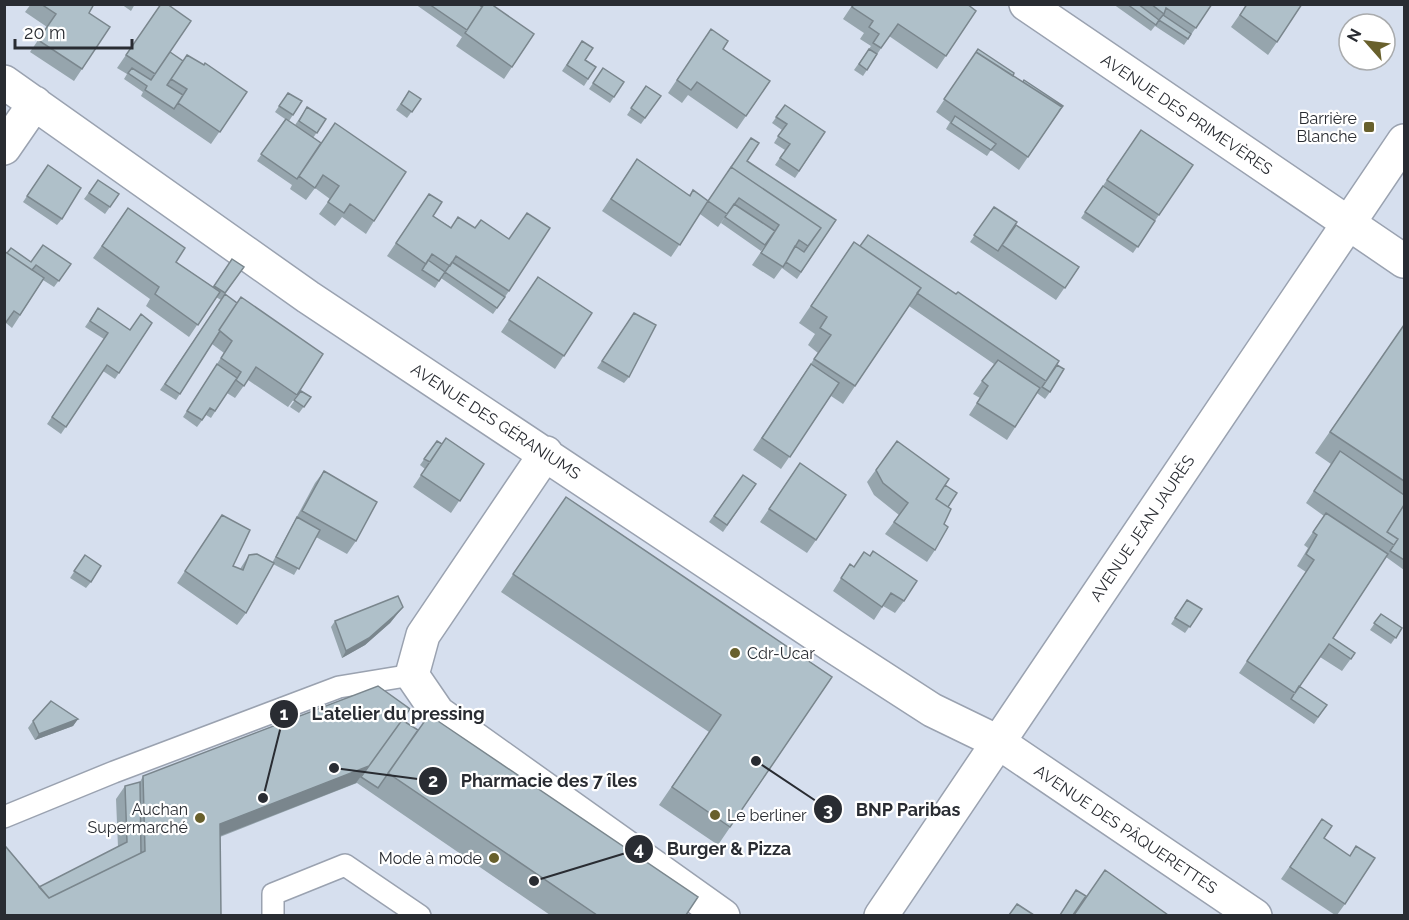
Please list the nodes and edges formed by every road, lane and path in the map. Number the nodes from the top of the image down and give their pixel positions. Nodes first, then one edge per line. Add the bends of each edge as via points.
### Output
1 (1026, 4) edge
2 (4, 82) edge
3 (35, 103) junction
4 (1404, 141) edge
5 (4, 148) edge
6 (1348, 224) junction
7 (1404, 261) edge
8 (546, 453) junction
9 (412, 675) junction
10 (998, 742) junction
11 (4, 817) edge
12 (273, 915) edge
13 (420, 915) edge
14 (723, 915) edge
15 (881, 915) edge
16 (1255, 915) edge

1 - 6 street, AVENUE DES PRIMEVÈRES
2 - 3 street, AVENUE DES GÉRANIUMS
3 - 5 street
3 - 8 street, AVENUE DES GÉRANIUMS via 308,297
4 - 6 street, AVENUE JEAN JAURÈS
6 - 7 street, AVENUE DES PRIMEVÈRES
6 - 10 street, AVENUE JEAN JAURÈS
8 - 9 street via 423,635
8 - 10 street, AVENUE DES GÉRANIUMS via 932,710
9 - 11 lane via 339,687
9 - 14 street via 438,713
10 - 15 street, AVENUE JEAN JAURÈS
10 - 16 street, AVENUE DES PÂQUERETTES
12 - 13 lane via 273,894 345,865

